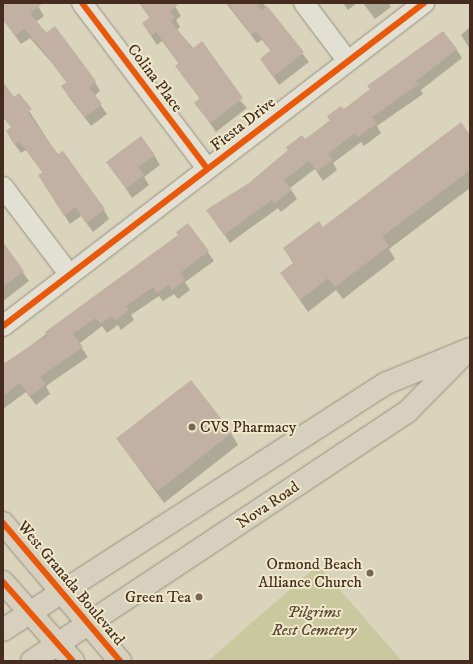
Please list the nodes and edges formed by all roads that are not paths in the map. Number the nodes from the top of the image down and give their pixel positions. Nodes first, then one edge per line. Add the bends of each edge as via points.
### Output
1 (82, 3) edge
2 (304, 3) edge
3 (424, 3) edge
4 (348, 60) junction
5 (207, 168) junction
6 (3, 187) edge
7 (69, 274) junction
8 (3, 326) edge
9 (468, 354) edge
10 (3, 522) edge
11 (3, 582) edge
12 (61, 593) junction
13 (30, 612) junction
14 (87, 624) junction
15 (3, 630) edge
16 (58, 644) junction
17 (32, 661) edge
18 (73, 661) edge
19 (120, 661) edge

1 - 5 street, Colina Place
2 - 4 street
3 - 4 street, Fiesta Drive
4 - 5 street, Fiesta Drive
5 - 7 street, Fiesta Drive
6 - 7 street
7 - 8 street, Fiesta Drive
9 - 12 main road, Nova Road via 387,382
9 - 14 main road, Nova Road via 407,412
10 - 12 main road, West Granada Boulevard
11 - 13 main road
12 - 13 main road, Nova Road
12 - 14 main road, West Granada Boulevard
13 - 15 main road, Nova Road
13 - 16 main road
14 - 16 main road, Nova Road
14 - 19 main road, West Granada Boulevard
16 - 17 main road, Nova Road
16 - 18 main road

